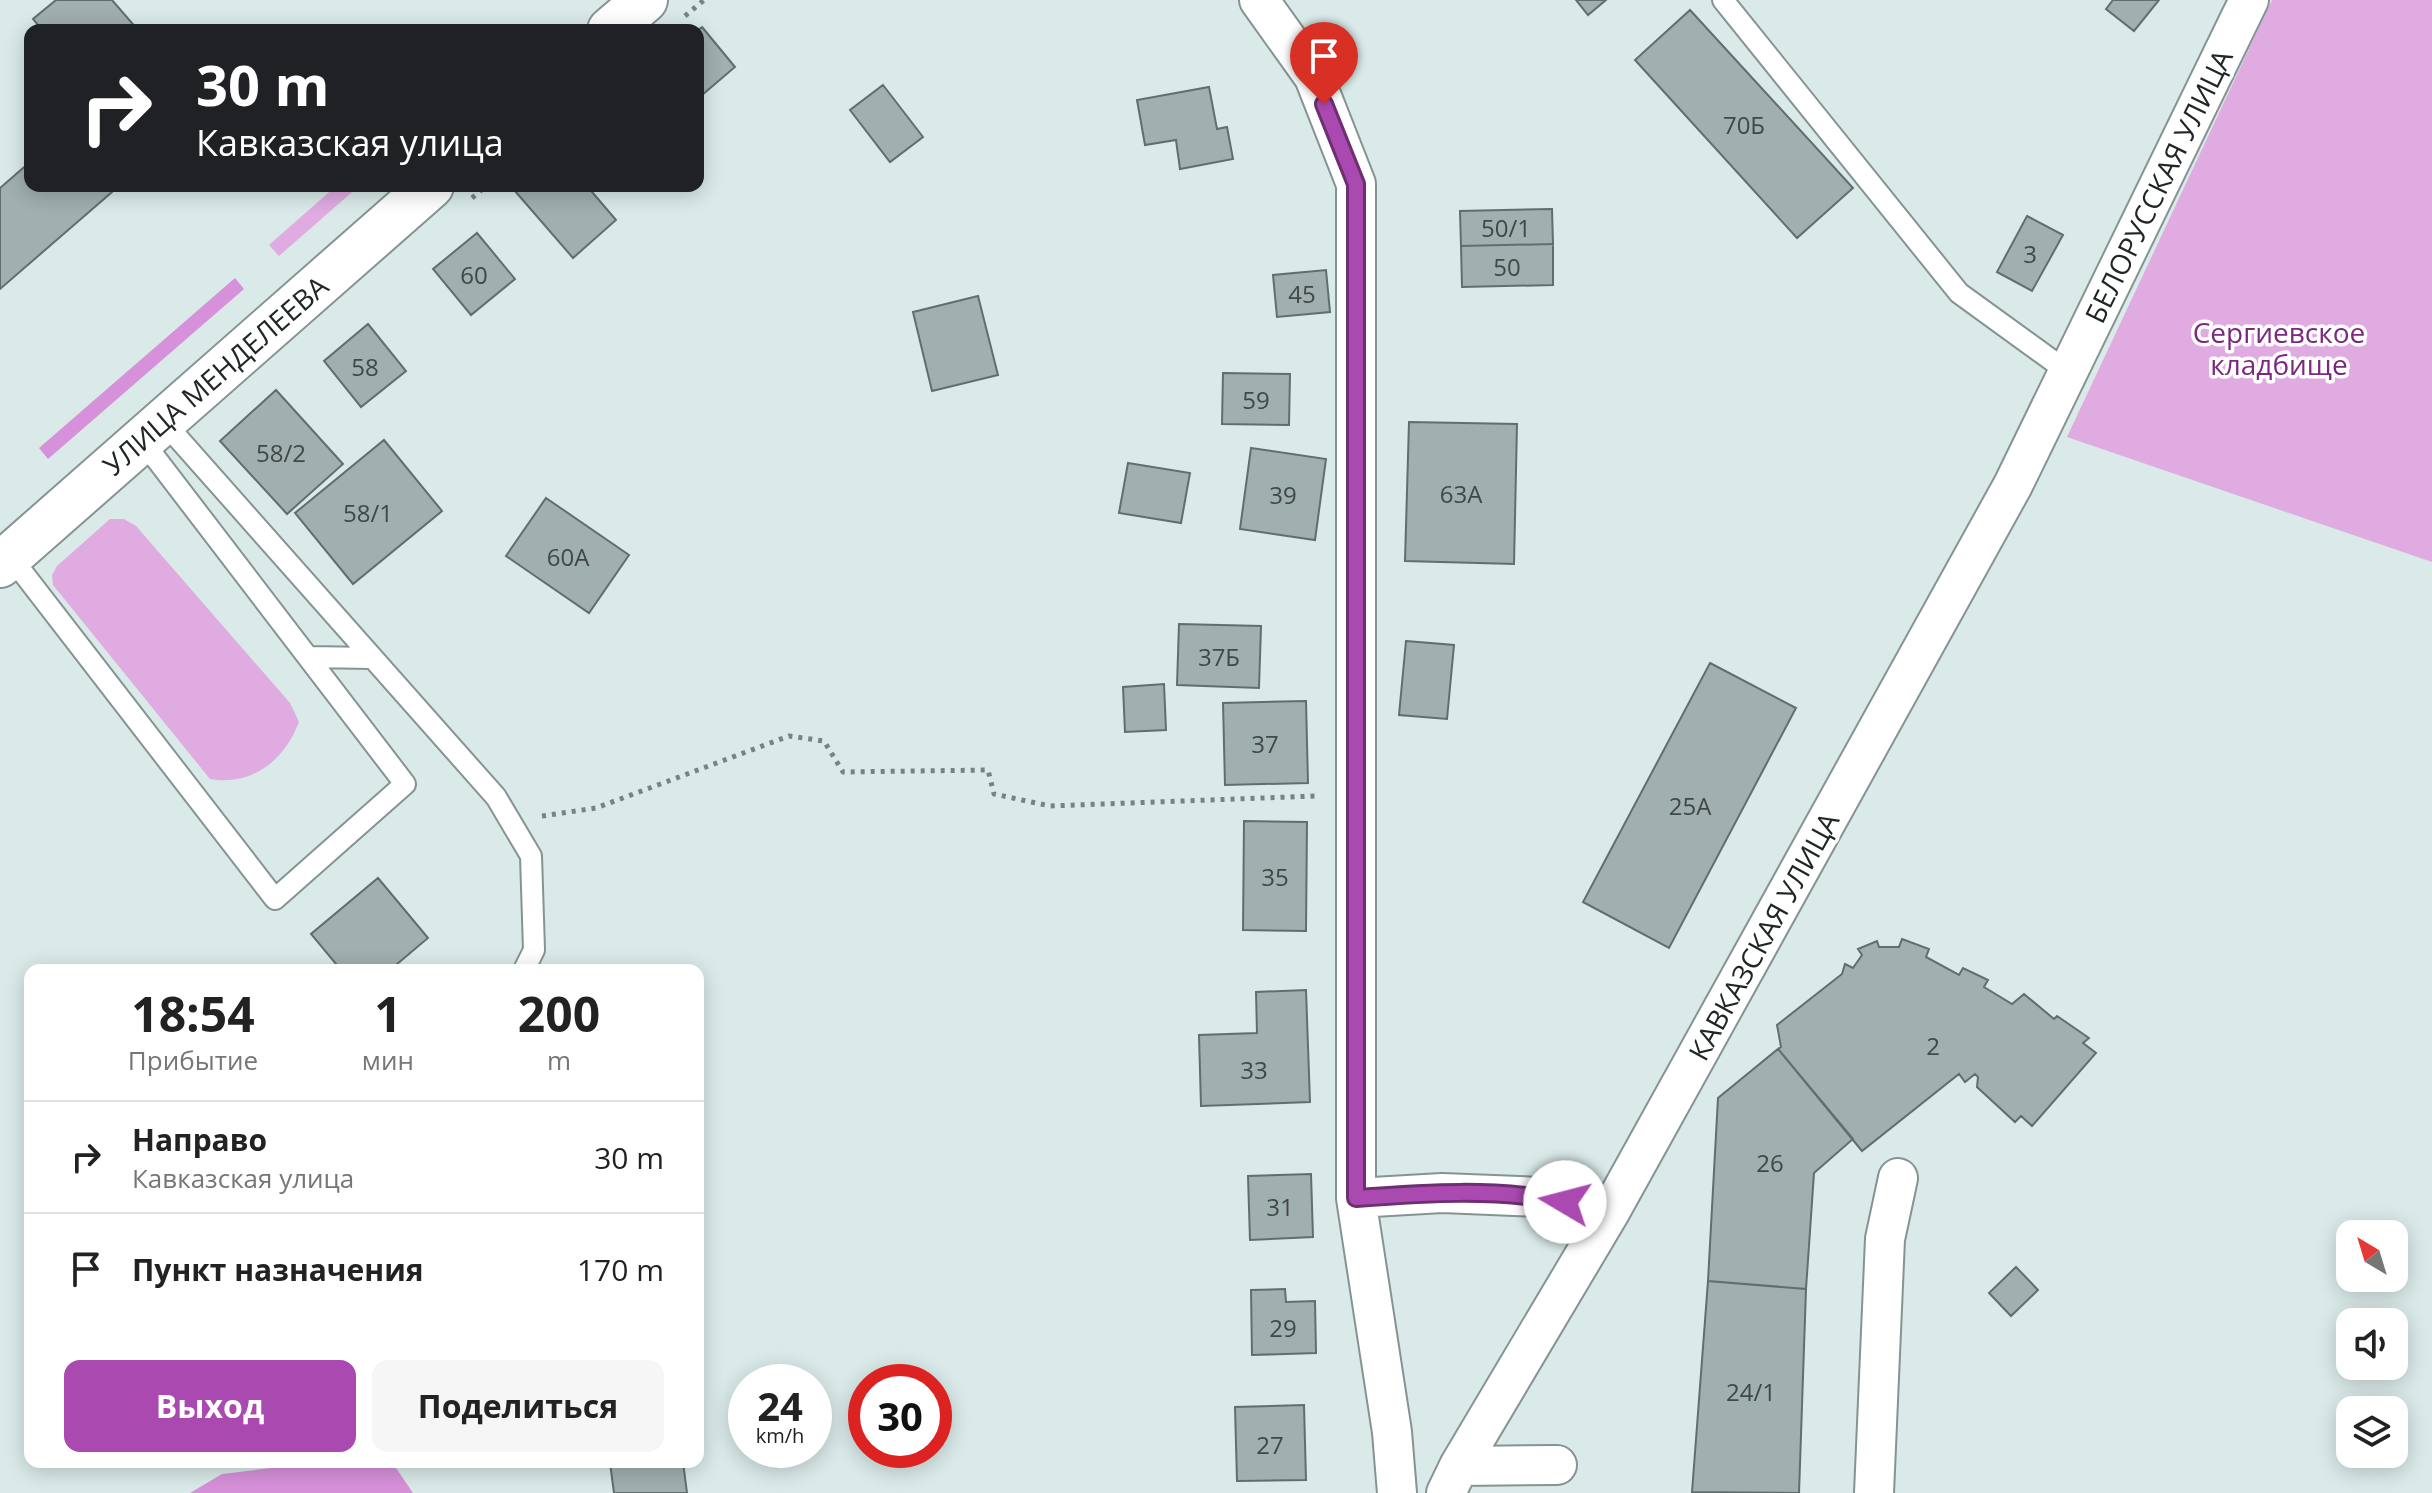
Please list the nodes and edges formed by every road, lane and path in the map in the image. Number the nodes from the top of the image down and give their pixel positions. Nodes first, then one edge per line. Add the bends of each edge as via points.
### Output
1 (645, 0) edge
2 (1259, 0) edge
3 (1723, 0) edge
4 (2249, 0) edge
5 (617, 24) edge
6 (424, 192) edge
7 (2068, 372) junction
8 (152, 429) junction
9 (5, 561) edge
10 (308, 657) junction
11 (373, 658) junction
12 (1356, 795) junction
13 (510, 821) junction
14 (527, 964) edge
15 (1898, 1178) dead end
16 (1356, 1198) junction
17 (1610, 1212) junction
18 (1557, 1465) dead end
19 (1452, 1479) edge
20 (1397, 1493) edge
21 (1874, 1493) edge

1 - 5 main road
2 - 12 street via 1314,77 1356,184
3 - 7 lane via 1959,293
4 - 7 street, БЕЛОРУССКАЯ УЛИЦА
6 - 8 main road, УЛИЦА МЕНДЕЛЕЕВА
7 - 17 street, КАВКАЗСКАЯ УЛИЦА via 2005,499
8 - 9 main road, УЛИЦА МЕНДЕЛЕЕВА
8 - 10 lane
8 - 11 lane
9 - 10 lane via 275,899 405,784
10 - 11 lane
11 - 13 lane via 496,797
12 - 13 path via 1050,806 994,794 988,770 843,772 824,741 789,736 596,808
12 - 16 street
13 - 14 lane via 531,856 534,950
15 - 21 street via 1885,1239
16 - 17 street via 1442,1193 1528,1197
16 - 20 street
17 - 19 street, КАВКАЗСКАЯ УЛИЦА
18 - 19 street

